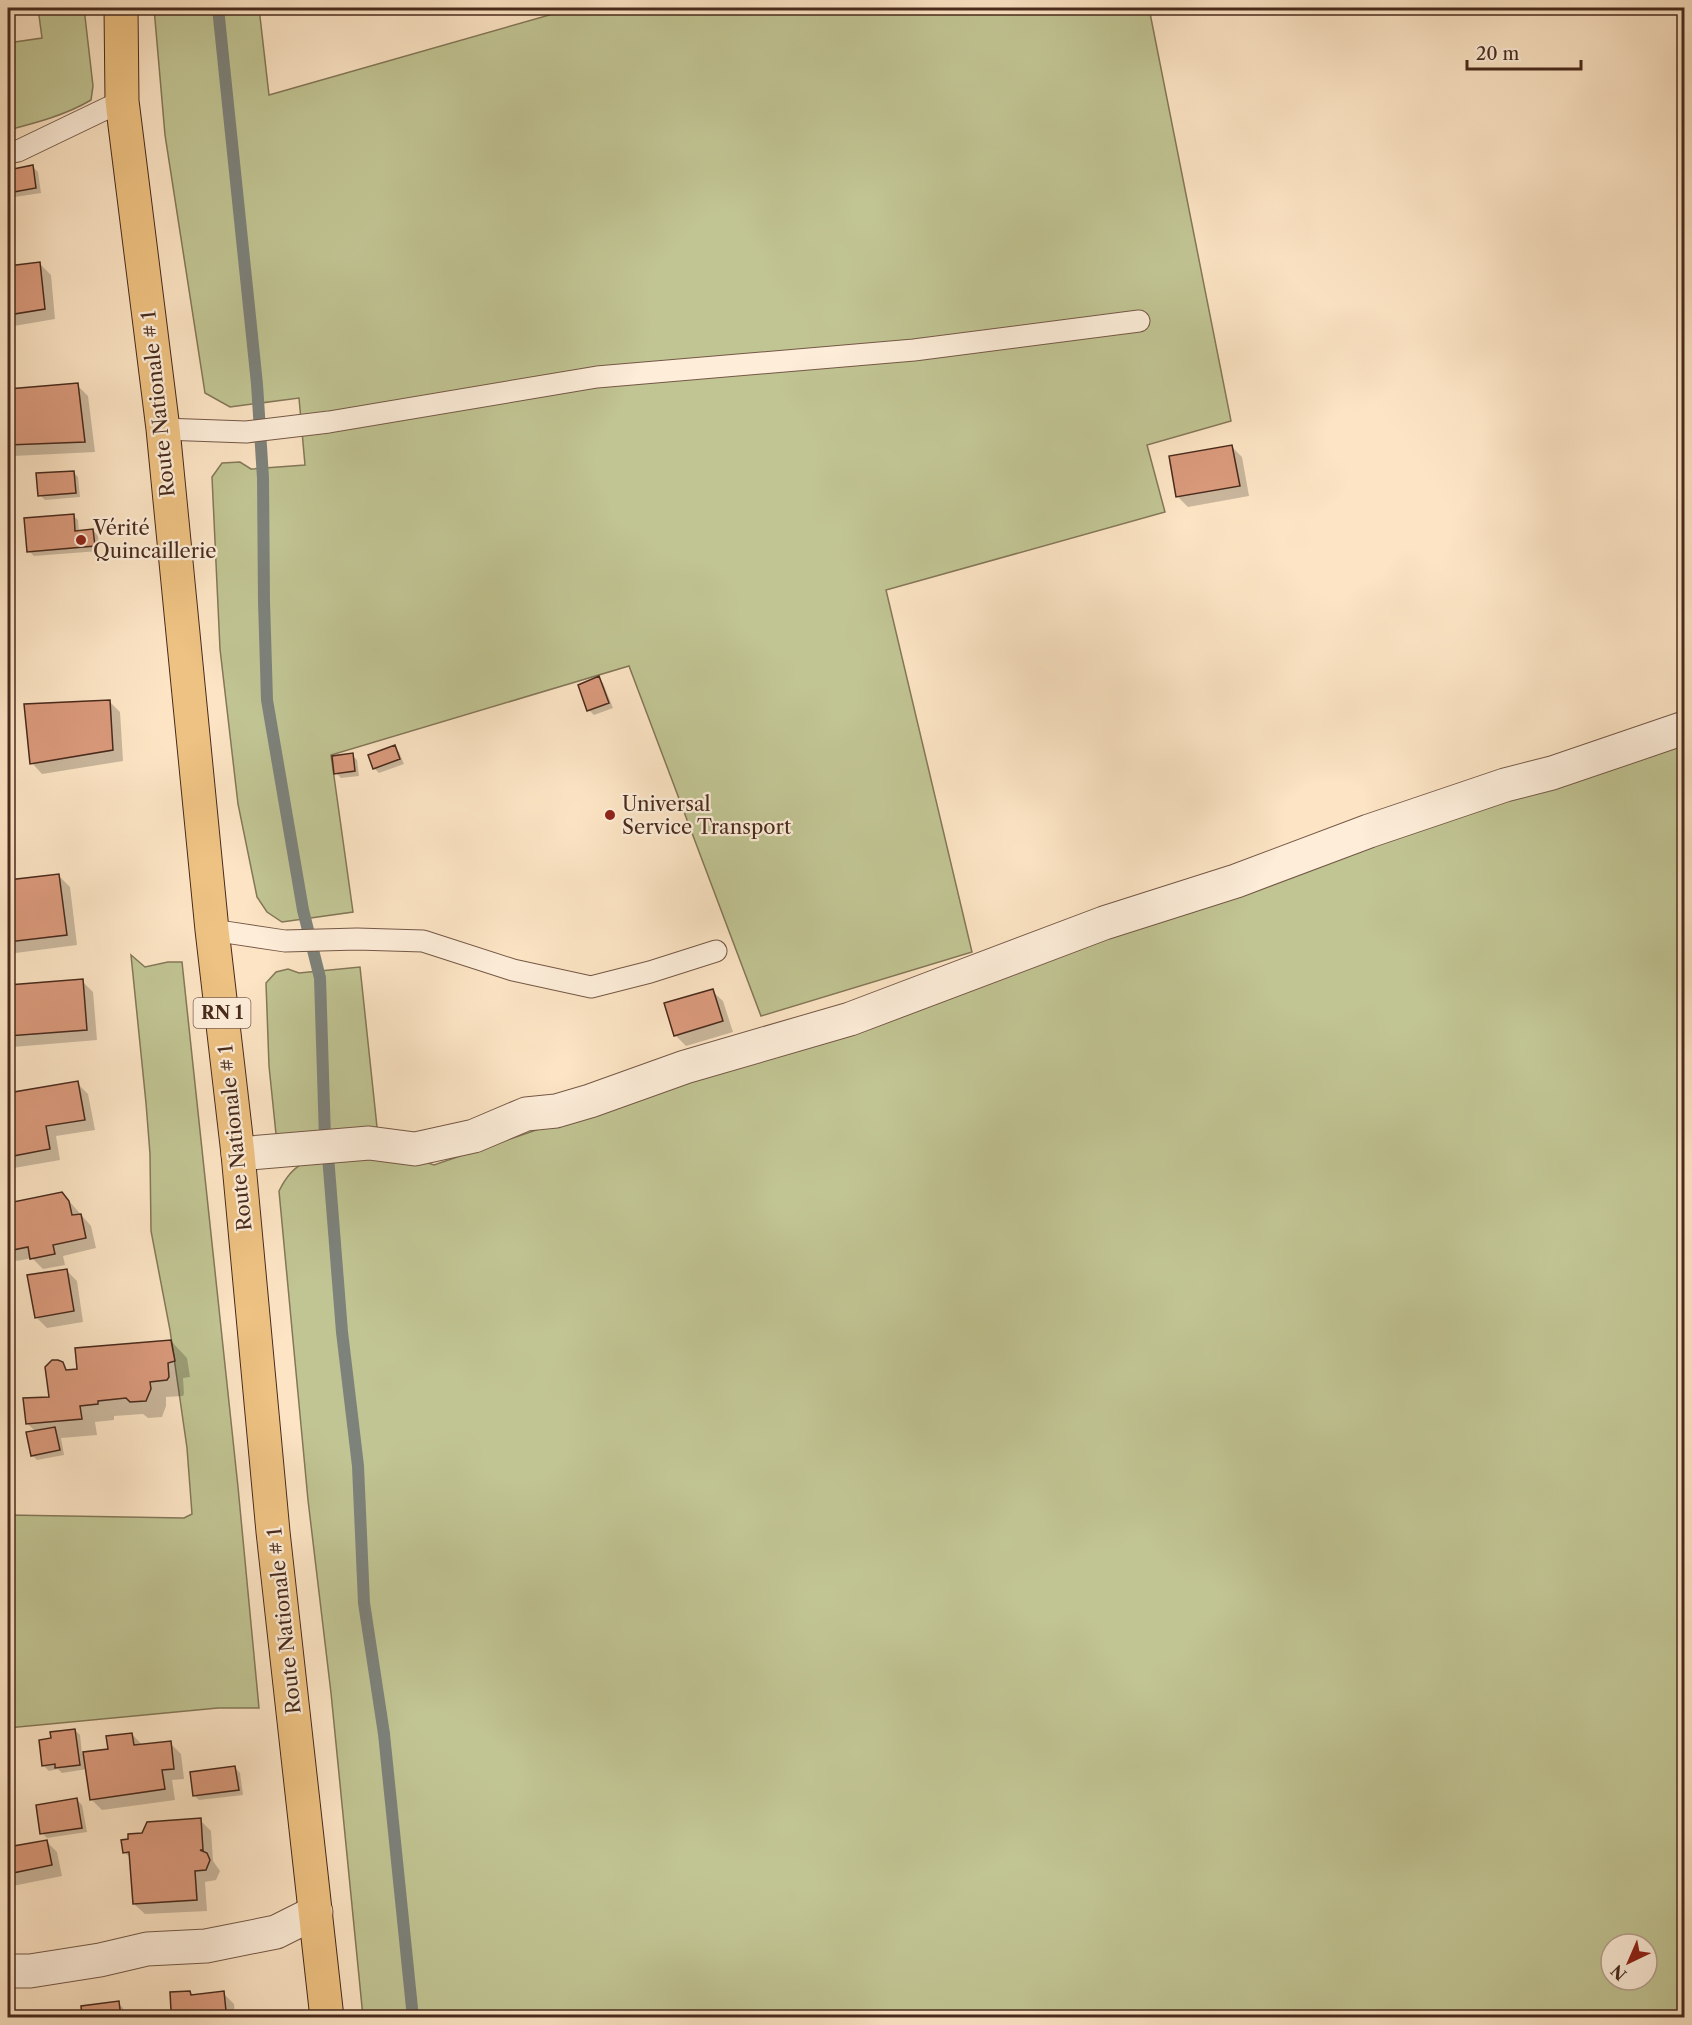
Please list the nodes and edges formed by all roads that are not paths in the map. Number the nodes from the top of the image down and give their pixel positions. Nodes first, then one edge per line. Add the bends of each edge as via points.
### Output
1 (121, 8) edge
2 (122, 101) junction
3 (8, 153) edge
4 (1139, 321) dead end
5 (163, 429) junction
6 (1684, 728) edge
7 (212, 930) junction
8 (716, 951) dead end
9 (238, 1154) junction
10 (316, 1912) junction
11 (8, 1971) edge
12 (327, 2018) edge

1 - 2 main road, Route Nationale # 1 / RN 1
2 - 3 lane
2 - 5 main road, Route Nationale # 1 / RN 1
4 - 5 lane via 914,350 597,377 246,432
5 - 7 main road, Route Nationale # 1 / RN 1
6 - 9 street via 1552,773 1504,785 1236,881 1104,923 850,1019 685,1067 556,1111 526,1114 474,1136 415,1149 369,1143
7 - 8 lane via 285,941 423,941 513,970 591,987
7 - 9 main road, Route Nationale # 1 / RN 1
9 - 10 main road, Route Nationale # 1 / RN 1 via 275,1544
10 - 11 street via 276,1932 206,1946 147,1948 100,1960
10 - 12 main road, Route Nationale # 1 / RN 1

